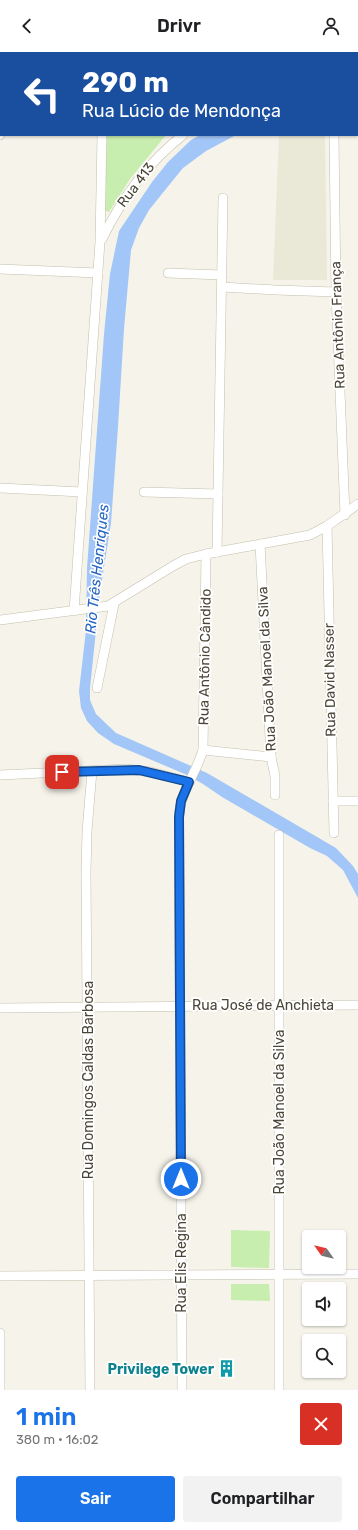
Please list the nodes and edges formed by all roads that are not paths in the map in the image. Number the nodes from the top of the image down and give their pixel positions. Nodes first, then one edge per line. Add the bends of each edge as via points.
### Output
1 (102, 136) edge
2 (181, 136) edge
3 (334, 136) edge
4 (223, 198) dead end
5 (100, 242) junction
6 (0, 269) edge
7 (98, 273) junction
8 (168, 273) dead end
9 (222, 275) junction
10 (222, 287) junction
11 (336, 292) junction
12 (0, 488) edge
13 (82, 492) junction
14 (144, 492) dead end
15 (218, 494) junction
16 (358, 504) edge
17 (345, 514) junction
18 (327, 526) junction
19 (260, 544) junction
20 (217, 552) junction
21 (206, 554) junction
22 (114, 604) junction
23 (77, 610) junction
24 (0, 620) edge
25 (97, 688) dead end
26 (203, 750) junction
27 (271, 757) junction
28 (92, 771) junction
29 (0, 775) edge
30 (190, 780) junction
31 (276, 795) dead end
32 (333, 801) junction
33 (358, 801) edge
34 (334, 833) dead end
35 (279, 835) dead end
36 (279, 1005) junction
37 (358, 1005) edge
38 (180, 1006) junction
39 (88, 1007) junction
40 (0, 1008) edge
41 (279, 1274) junction
42 (358, 1274) edge
43 (181, 1275) junction
44 (0, 1276) edge
45 (89, 1276) junction
46 (0, 1333) edge
47 (0, 1390) edge
48 (90, 1390) edge
49 (182, 1390) edge
50 (279, 1390) edge

1 - 5 street
2 - 5 street, Rua 413 via 141,175 118,208
3 - 11 street, Rua Antônio França
4 - 9 street
5 - 7 street
6 - 7 street
7 - 13 street
8 - 9 street
9 - 10 street
10 - 11 street
10 - 15 street
11 - 17 street, Rua Antônio França
12 - 13 street
13 - 23 street
14 - 15 street
15 - 20 street
16 - 17 street
17 - 18 street
18 - 19 street via 303,537
18 - 32 street, Rua David Nasser
19 - 20 street
19 - 27 street, Rua João Manoel da Silva
20 - 21 street
21 - 22 street via 173,566
21 - 26 street, Rua Antônio Cândido
22 - 23 street via 102,608
22 - 25 street
23 - 24 street
26 - 27 street
26 - 30 street, Rua Antônio Cândido
27 - 31 street, Rua João Manoel da Silva
28 - 29 street
28 - 30 street via 139,770
28 - 39 street, Rua Domingos Caldas Barbosa via 86,866
30 - 38 street, Rua Elis Regina via 181,801 179,817
32 - 33 street
32 - 34 street, Rua David Nasser
35 - 36 street, Rua João Manoel da Silva
36 - 37 street, Rua José de Anchieta
36 - 38 street, Rua José de Anchieta
36 - 41 street, Rua João Manoel da Silva
38 - 39 street, Rua José de Anchieta
38 - 43 street, Rua Elis Regina
39 - 40 street, Rua José de Anchieta
39 - 45 street, Rua Domingos Caldas Barbosa
41 - 42 street
41 - 43 street
41 - 50 street, Rua João Manoel da Silva
43 - 45 street
43 - 49 street, Rua Elis Regina
44 - 45 street
45 - 48 street, Rua Domingos Caldas Barbosa
46 - 47 street

